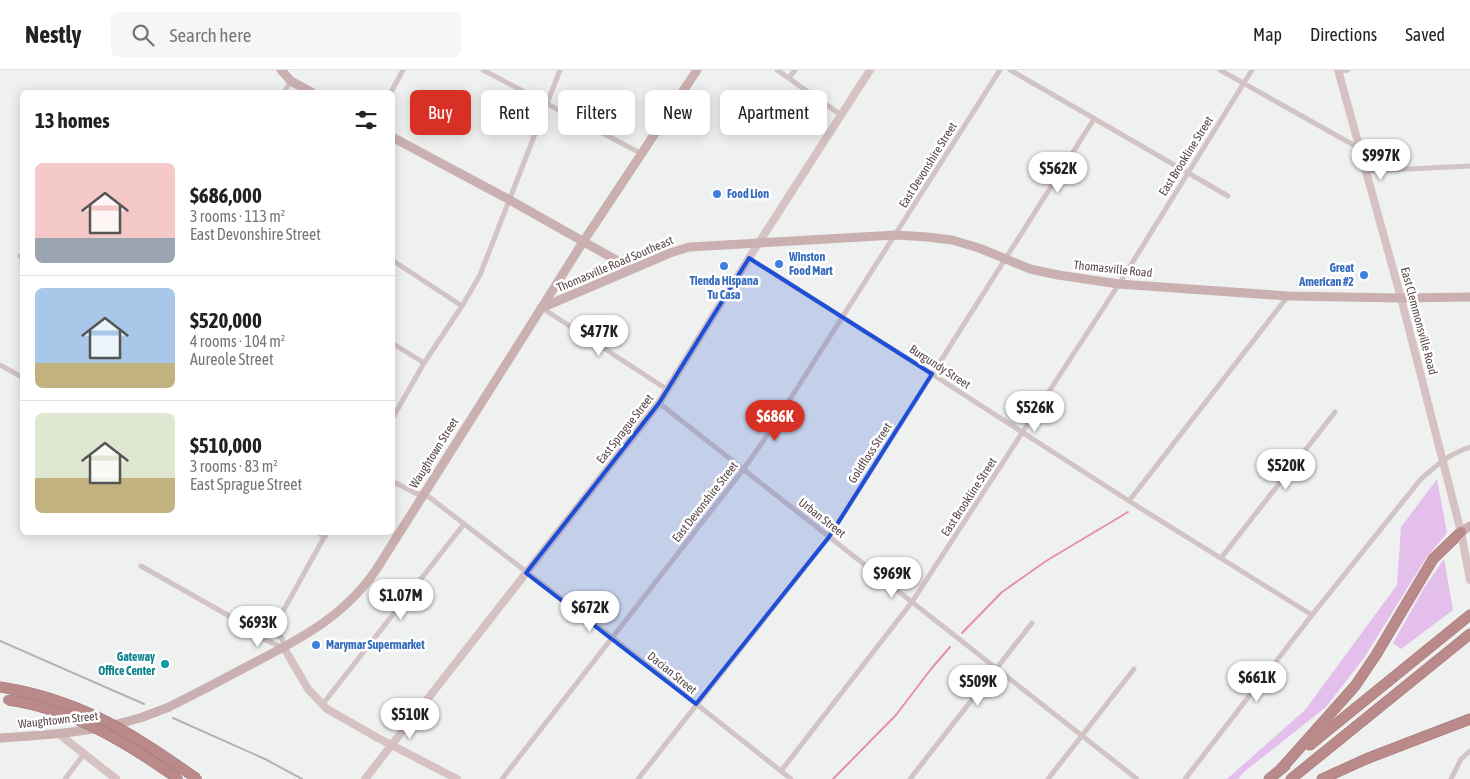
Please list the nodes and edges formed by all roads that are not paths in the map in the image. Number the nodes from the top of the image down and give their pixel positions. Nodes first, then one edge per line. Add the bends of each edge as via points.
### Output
1 (281, 70) edge
2 (403, 70) edge
3 (483, 70) edge
4 (560, 70) edge
5 (777, 70) edge
6 (795, 70) edge
7 (870, 70) edge
8 (1000, 70) edge
9 (1010, 70) edge
10 (1220, 70) edge
11 (1252, 70) edge
12 (1338, 70) edge
13 (1348, 70) edge
14 (694, 71) edge
15 (789, 78) junction
16 (291, 80) junction
17 (1244, 83) junction
18 (285, 90) edge
19 (308, 90) edge
20 (392, 90) edge
21 (520, 90) edge
22 (548, 99) edge
23 (548, 105) edge
24 (841, 115) junction
25 (1094, 119) junction
26 (534, 135) edge
27 (395, 139) edge
28 (1360, 148) junction
29 (642, 154) junction
30 (1470, 166) edge
31 (1367, 171) junction
32 (1187, 173) junction
33 (1228, 196) dead end
34 (508, 199) junction
35 (896, 235) junction
36 (583, 242) junction
37 (759, 242) junction
38 (749, 258) junction
39 (1006, 259) junction
40 (395, 262) edge
41 (632, 270) junction
42 (1119, 284) junction
43 (1288, 296) junction
44 (1470, 297) edge
45 (1401, 298) junction
46 (462, 306) junction
47 (541, 308) junction
48 (842, 316) junction
49 (395, 345) edge
50 (424, 363) junction
51 (0, 364) edge
52 (932, 374) junction
53 (20, 375) edge
54 (668, 390) junction
55 (659, 403) junction
56 (1335, 412) dead end
57 (395, 414) edge
58 (1023, 432) junction
59 (1470, 447) edge
60 (1443, 460) junction
61 (743, 470) junction
62 (395, 483) edge
63 (422, 495) junction
64 (1128, 501) junction
65 (464, 524) junction
66 (1466, 529) edge
67 (326, 535) edge
68 (829, 537) junction
69 (1221, 558) junction
70 (141, 566) dead end
71 (526, 573) junction
72 (1470, 580) edge
73 (912, 602) junction
74 (1470, 615) edge
75 (1312, 616) junction
76 (277, 622) dead end
77 (1032, 623) dead end
78 (247, 626) junction
79 (1470, 634) edge
80 (613, 638) junction
81 (284, 648) junction
82 (996, 667) junction
83 (1134, 669) dead end
84 (0, 687) edge
85 (4, 699) edge
86 (696, 704) junction
87 (322, 705) junction
88 (1470, 719) edge
89 (59, 734) junction
90 (1082, 735) junction
91 (0, 738) edge
92 (392, 745) junction
93 (1470, 751) edge
94 (84, 754) junction
95 (1281, 769) junction
96 (781, 771) junction
97 (65, 779) edge
98 (116, 779) edge
99 (178, 779) edge
100 (197, 779) edge
101 (365, 779) edge
102 (457, 779) edge
103 (502, 779) edge
104 (638, 779) edge
105 (791, 779) edge
106 (910, 779) edge
107 (1048, 779) edge
108 (1137, 779) edge
109 (1185, 779) edge
110 (1269, 779) edge
111 (1291, 779) edge
112 (1322, 779) edge
113 (1451, 779) edge

1 - 16 main road
2 - 20 street
3 - 21 street
4 - 22 street
5 - 15 street
6 - 15 street
7 - 24 main road, East Sprague Street
8 - 35 street, East Devonshire Street
9 - 25 street
10 - 17 street
11 - 17 street, East Brookline Street
12 - 13 street
12 - 28 main road, East Clemmonsville Road
14 - 29 main road, Waughtown Street
15 - 24 street
16 - 18 street
16 - 19 main road
17 - 28 street
17 - 32 street, East Brookline Street
23 - 29 street
24 - 37 main road, East Sprague Street
25 - 32 street
25 - 39 street, Goldfloss Street
26 - 34 street
27 - 34 main road
28 - 31 main road, East Clemmonsville Road
29 - 36 main road, Waughtown Street
30 - 31 street
31 - 45 main road, East Clemmonsville Road
32 - 33 street
32 - 42 street, East Brookline Street
34 - 36 main road
34 - 46 street via 480,275
35 - 37 main road, Thomasville Road
35 - 39 main road, Thomasville Road via 952,240
35 - 48 street, East Devonshire Street
36 - 41 main road
36 - 47 main road, Waughtown Street
37 - 38 main road, East Sprague Street
37 - 41 main road, Thomasville Road Southeast via 689,248
38 - 48 street, Burgundy Street
38 - 54 main road, East Sprague Street
39 - 42 main road, Thomasville Road via 1058,276
39 - 52 street, Goldfloss Street
40 - 46 street
41 - 47 main road, Thomasville Road Southeast
42 - 43 main road, Thomasville Road
42 - 58 street, East Brookline Street
43 - 45 main road, Thomasville Road
43 - 64 street
44 - 45 main road, Thomasville Road
45 - 60 main road, East Clemmonsville Road
46 - 50 street
47 - 54 street
47 - 63 main road, Waughtown Street
48 - 52 street, Burgundy Street
48 - 61 street, East Devonshire Street
49 - 50 street
50 - 57 street
51 - 53 street
52 - 58 street, Burgundy Street
52 - 68 street, Goldfloss Street
54 - 55 main road, East Sprague Street
55 - 61 street, Urban Street
55 - 71 main road, East Sprague Street
56 - 69 street
58 - 64 street, Burgundy Street
58 - 73 street, East Brookline Street
59 - 60 street
60 - 66 main road, East Clemmonsville Road
60 - 75 street via 1421,479
61 - 68 street, Urban Street
61 - 80 street, East Devonshire Street
62 - 63 street, Dacian Street
63 - 65 street, Dacian Street
63 - 81 main road, Waughtown Street via 358,594 328,620
64 - 69 street, Burgundy Street
65 - 71 street, Dacian Street
65 - 87 street
66 - 72 main road, East Clemmonsville Road
66 - 95 highway via 1434,559 1355,686
67 - 76 street
68 - 73 street, Urban Street
68 - 86 street, Goldfloss Street
69 - 75 street, Burgundy Street
70 - 78 street
71 - 80 street, Dacian Street
71 - 92 main road, East Sprague Street
73 - 82 street, Urban Street
73 - 96 street, East Brookline Street
74 - 95 highway
75 - 109 street
77 - 82 street
78 - 81 street via 256,636
78 - 81 street via 260,627 282,638
79 - 111 highway
80 - 86 street, Dacian Street
80 - 103 street, East Devonshire Street
81 - 87 main road via 303,683
81 - 89 main road, Waughtown Street, bridge via 143,717 106,728
82 - 90 street, Urban Street
82 - 106 street
83 - 90 street
84 - 100 highway, bridge via 69,704 107,720
85 - 99 highway, bridge via 58,712 102,731
86 - 96 street, Dacian Street
86 - 104 street, Goldfloss Street
87 - 92 main road
88 - 112 highway
89 - 91 main road, Waughtown Street
89 - 94 main road
90 - 107 street
90 - 108 street, Urban Street
92 - 101 main road, East Sprague Street
92 - 102 main road
93 - 113 street via 1461,759
94 - 97 street
94 - 98 main road
95 - 110 highway
96 - 105 street, Dacian Street

